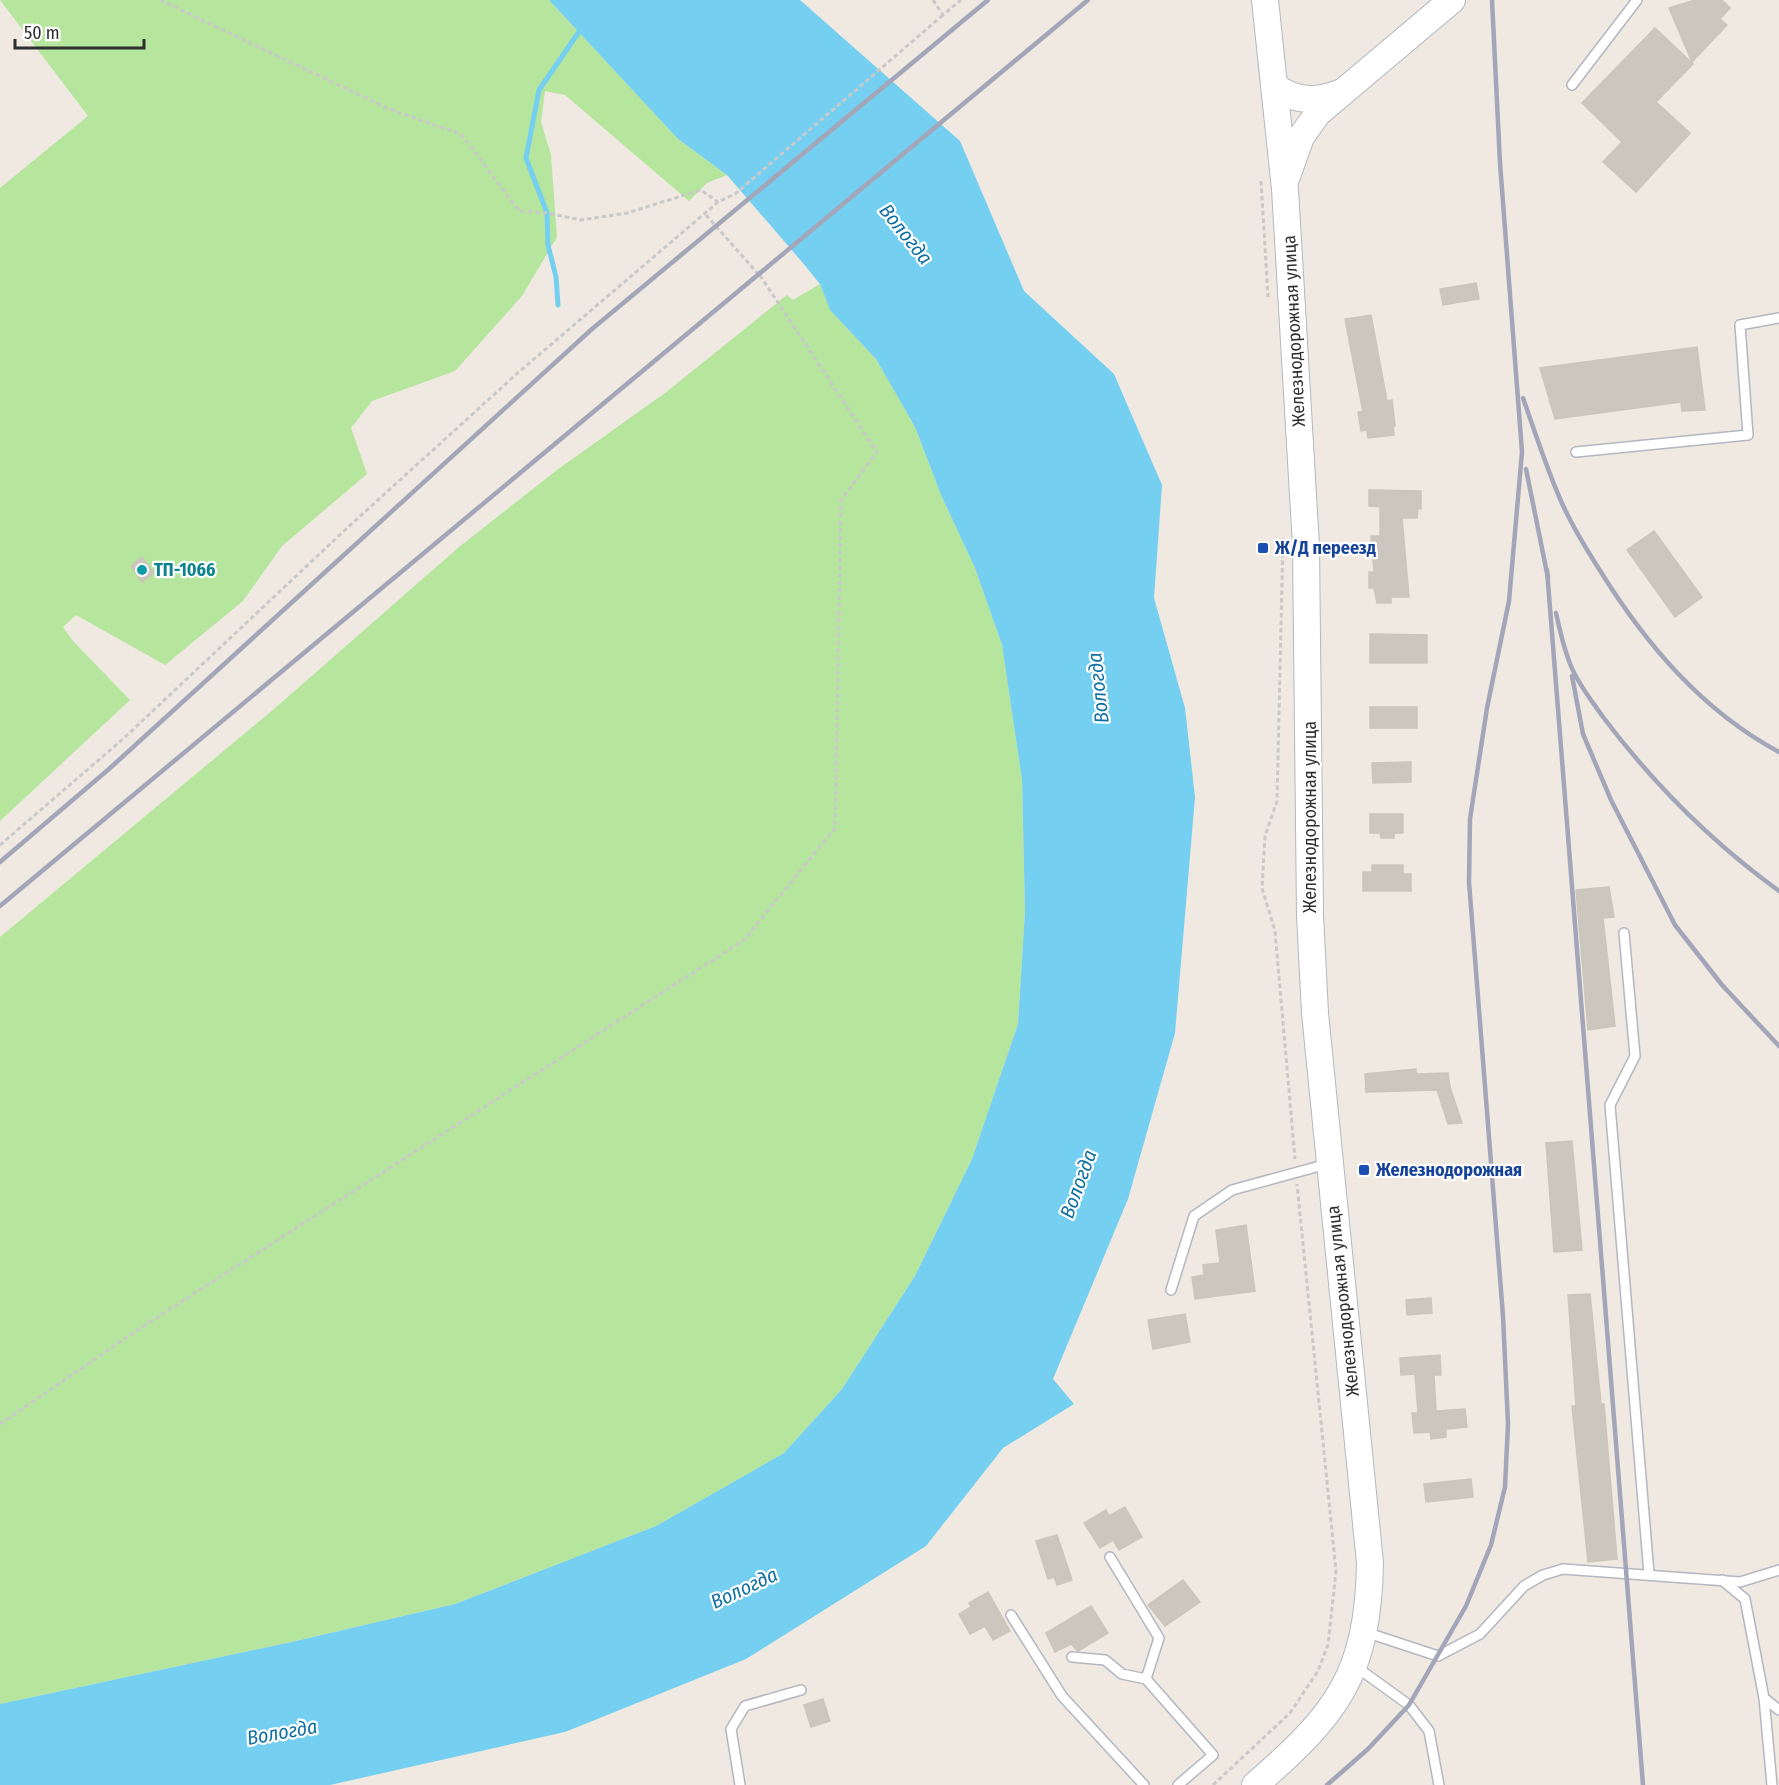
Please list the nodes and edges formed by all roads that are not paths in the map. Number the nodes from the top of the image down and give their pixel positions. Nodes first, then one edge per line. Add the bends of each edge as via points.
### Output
1 (1265, 0) edge
2 (1452, 0) edge
3 (1637, 0) edge
4 (1274, 85) junction
5 (1572, 86) dead end
6 (1339, 93) junction
7 (1285, 189) junction
8 (1779, 318) edge
9 (1576, 452) dead end
10 (1624, 933) dead end
11 (1329, 1163) junction
12 (1171, 1290) dead end
13 (1110, 1557) dead end
14 (1779, 1570) edge
15 (1649, 1574) junction
16 (1720, 1579) junction
17 (1011, 1615) dead end
18 (1365, 1632) junction
19 (1072, 1657) dead end
20 (1355, 1666) junction
21 (1146, 1679) junction
22 (801, 1690) dead end
23 (1764, 1698) junction
24 (1779, 1710) edge
25 (740, 1785) edge
26 (1144, 1785) edge
27 (1178, 1785) edge
28 (1255, 1785) edge
29 (1439, 1785) edge
30 (1772, 1785) edge

1 - 4 main road, Железнодорожная улица
2 - 6 main road
3 - 5 lane
4 - 6 main road via 1288,95 1308,100
4 - 7 main road, Железнодорожная улица
6 - 7 main road via 1301,137
7 - 11 main road, Железнодорожная улица via 1307,558 1311,926
8 - 9 lane via 1740,325 1748,435
10 - 15 lane via 1635,1056 1610,1105
11 - 12 lane via 1232,1190 1194,1216
11 - 18 main road, Железнодорожная улица via 1367,1519 1369,1600
13 - 21 lane via 1159,1638
14 - 16 lane via 1740,1582
15 - 16 lane
15 - 18 lane via 1563,1569 1544,1575 1524,1586 1480,1634 1438,1656
16 - 23 lane via 1745,1599
17 - 26 lane via 1062,1696
18 - 20 main road, Железнодорожная улица
19 - 21 lane via 1105,1660 1122,1674
20 - 28 main road, Железнодорожная улица via 1311,1733
20 - 29 lane via 1409,1705 1429,1731
21 - 27 lane via 1213,1755
22 - 25 lane via 745,1706 731,1729
23 - 24 lane
23 - 30 lane

